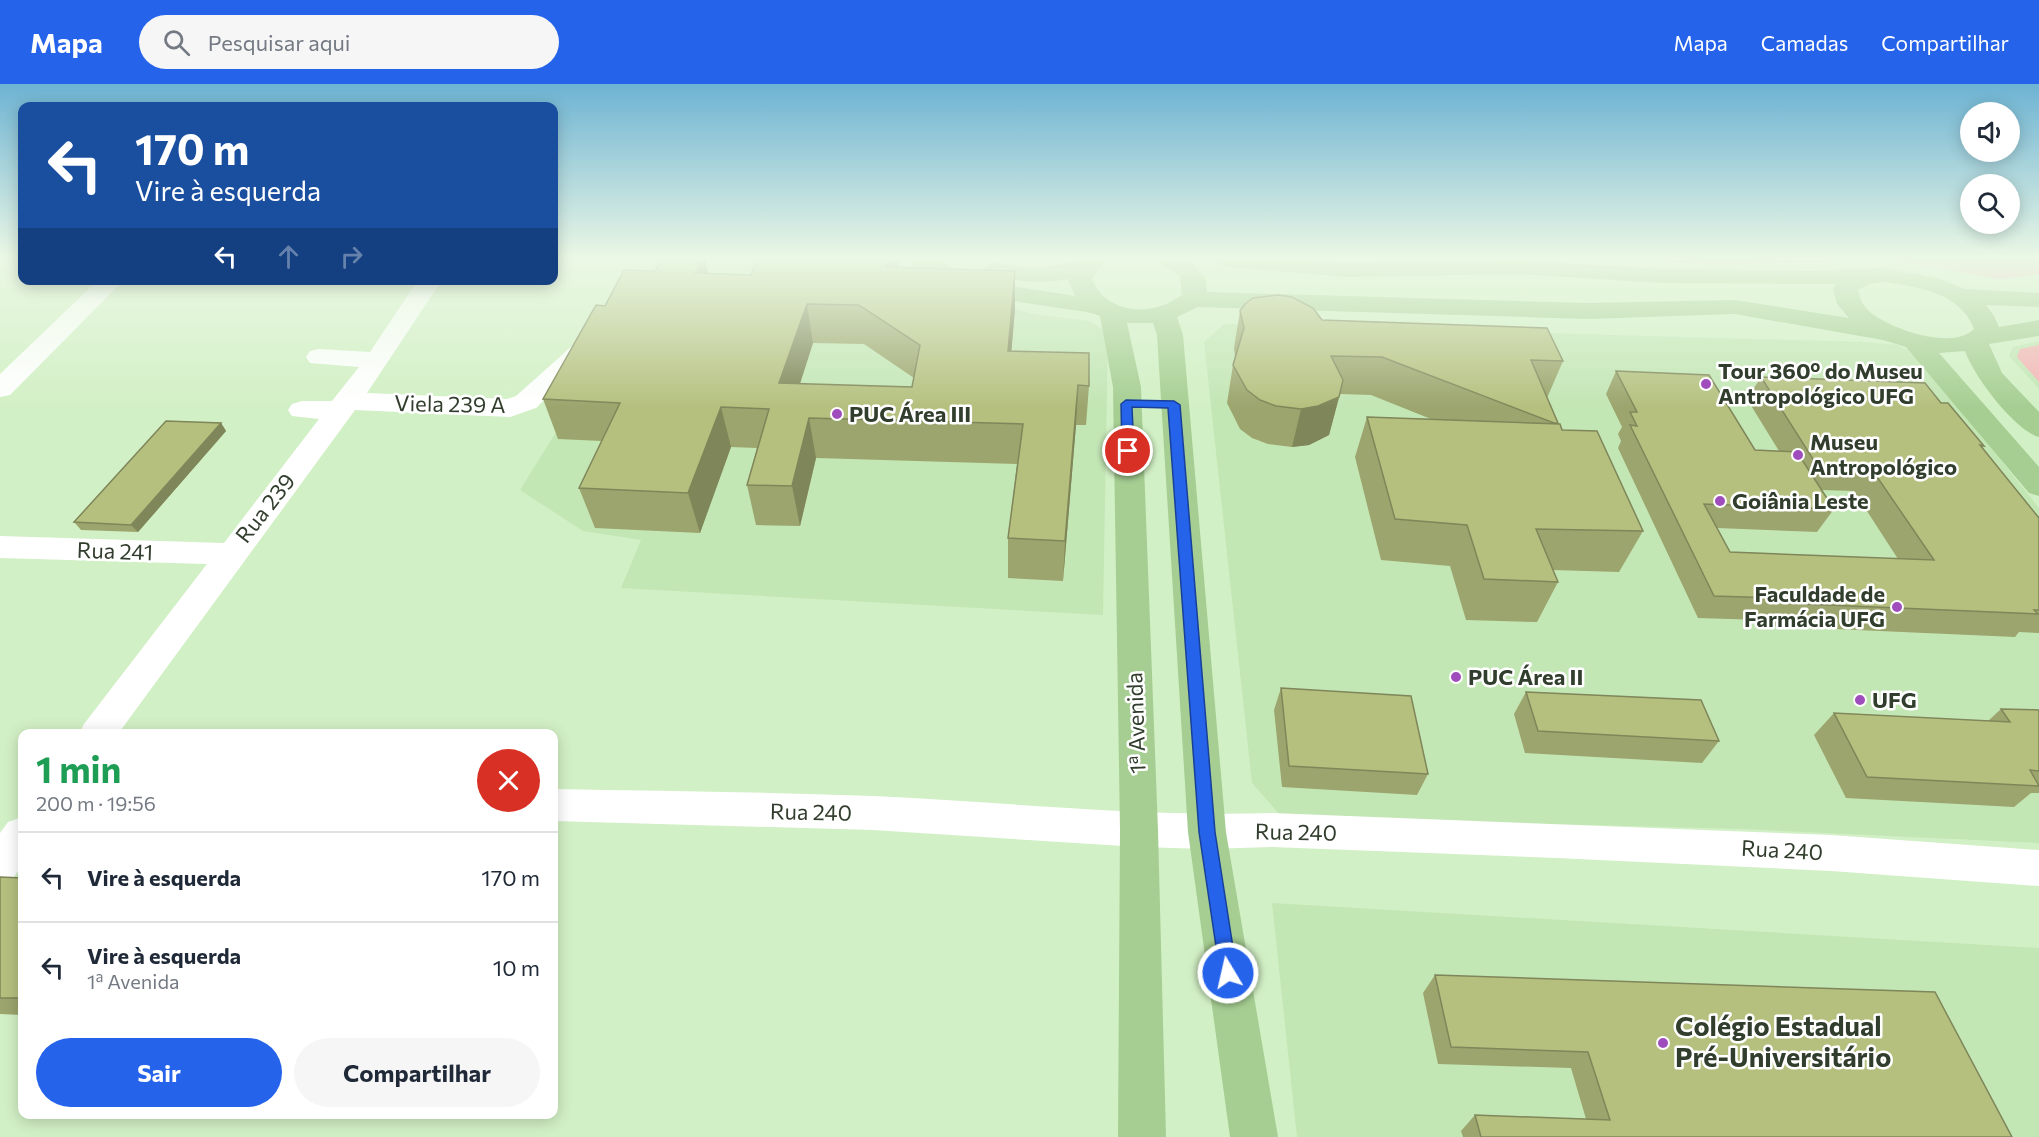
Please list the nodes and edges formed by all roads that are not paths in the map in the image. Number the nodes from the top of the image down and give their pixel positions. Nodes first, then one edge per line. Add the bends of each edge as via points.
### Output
1 (82, 309) edge
2 (411, 309) edge
3 (1105, 309) joint
4 (1177, 309) edge
5 (1517, 309) edge
6 (1650, 309) edge
7 (1747, 309) edge
8 (1853, 309) edge
9 (1978, 309) edge
10 (1163, 314) junction
11 (613, 323) edge
12 (2039, 328) edge
13 (1903, 337) junction
14 (1978, 339) junction
15 (320, 357) dead end
16 (378, 360) junction
17 (0, 389) edge
18 (1126, 404) junction
19 (344, 405) junction
20 (1174, 405) junction
21 (302, 410) dead end
22 (2039, 428) edge
23 (2039, 486) edge
24 (0, 547) edge
25 (230, 554) junction
26 (101, 729) edge
27 (558, 805) edge
28 (1139, 830) junction
29 (1207, 832) junction
30 (18, 839) edge
31 (0, 864) edge
32 (2039, 868) edge
33 (1142, 1137) edge
34 (1254, 1137) edge

1 - 17 street
2 - 16 street, Rua 239
3 - 10 main road via 1146,316
3 - 18 main road, 1ª Avenida via 1127,387
4 - 10 main road
5 - 6 main road
7 - 13 main road
8 - 13 main road via 1873,325
9 - 14 main road via 1986,329
10 - 20 main road via 1170,335
11 - 19 street, Viela 239 A via 526,402 510,408
12 - 14 main road
13 - 14 main road via 1954,345
13 - 23 main road
14 - 22 main road via 1978,357 1988,374
15 - 16 street
16 - 19 street, Rua 239
18 - 20 main road
18 - 28 main road, 1ª Avenida
19 - 21 street, Viela 239 A
19 - 25 street, Rua 239
20 - 29 main road
24 - 25 street, Rua 241
25 - 26 street, Rua 239
27 - 28 street, Rua 240 via 873,813
28 - 29 street, Rua 240
28 - 33 main road, 1ª Avenida
29 - 32 street, Rua 240 via 1272,830 1569,841 1831,853
29 - 34 main road
30 - 31 street

